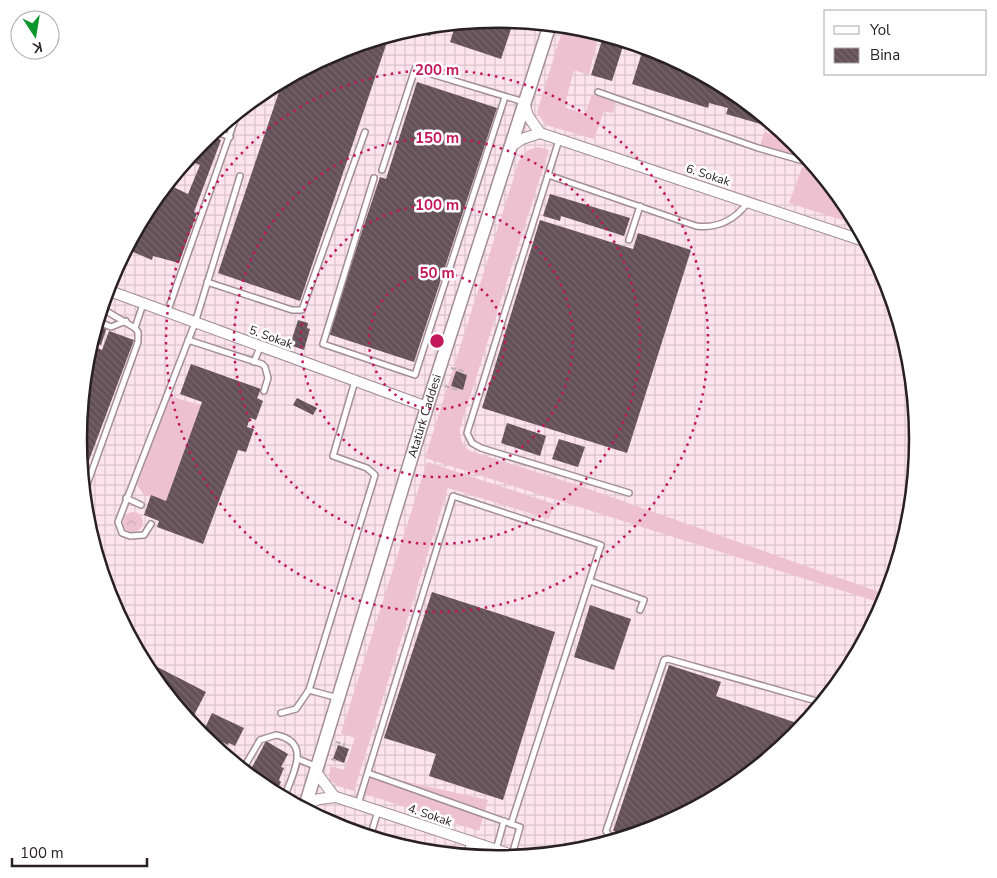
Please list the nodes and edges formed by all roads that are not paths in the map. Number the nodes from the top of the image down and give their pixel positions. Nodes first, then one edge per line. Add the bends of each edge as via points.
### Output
1 (548, 31) edge
2 (598, 92) dead end
3 (505, 97) junction
4 (524, 102) junction
5 (234, 124) edge
6 (365, 132) dead end
7 (540, 133) junction
8 (223, 134) edge
9 (230, 137) junction
10 (559, 139) junction
11 (510, 147) junction
12 (801, 160) edge
13 (382, 170) dead end
14 (548, 175) junction
15 (240, 176) dead end
16 (374, 178) dead end
17 (749, 202) junction
18 (640, 206) junction
19 (855, 232) edge
20 (851, 237) junction
21 (858, 239) edge
22 (629, 240) dead end
23 (207, 282) junction
24 (114, 293) edge
25 (143, 304) junction
26 (108, 311) edge
27 (167, 313) junction
28 (126, 321) junction
29 (194, 323) junction
30 (103, 324) edge
31 (135, 328) junction
32 (188, 340) junction
33 (260, 347) junction
34 (254, 362) junction
35 (355, 381) junction
36 (264, 391) dead end
37 (427, 407) junction
38 (89, 478) edge
39 (629, 493) dead end
40 (126, 498) junction
41 (141, 505) dead end
42 (151, 524) dead end
43 (590, 581) junction
44 (640, 610) dead end
45 (309, 690) junction
46 (339, 698) junction
47 (816, 700) edge
48 (281, 714) dead end
49 (298, 759) junction
50 (246, 764) dead end
51 (317, 769) junction
52 (368, 772) junction
53 (286, 791) edge
54 (334, 796) junction
55 (306, 803) edge
56 (358, 804) junction
57 (311, 805) edge
58 (378, 811) junction
59 (504, 821) junction
60 (511, 824) junction
61 (372, 831) edge
62 (608, 835) edge
63 (472, 843) junction
64 (470, 850) edge
65 (496, 850) joint
66 (516, 850) edge

1 - 4 street, Atatürk Caddesi
2 - 12 lane
3 - 4 lane
3 - 13 lane via 415,68
3 - 16 lane via 416,375 323,344
4 - 7 street via 528,116
4 - 11 street, Atatürk Caddesi
5 - 9 lane
6 - 23 lane via 302,310 292,310
7 - 10 street, 6. Sokak
7 - 11 street
8 - 9 lane
9 - 27 lane
10 - 14 lane
10 - 17 street, 6. Sokak
11 - 37 street, Atatürk Caddesi
14 - 18 lane
14 - 39 lane via 472,409 468,437 482,448
15 - 23 lane
17 - 18 lane via 736,217 703,227
17 - 20 street, 6. Sokak
18 - 22 lane
19 - 20 lane
20 - 21 street, 6. Sokak
23 - 29 lane
24 - 25 street, 5. Sokak
25 - 27 street, 5. Sokak
25 - 31 lane
26 - 28 lane
27 - 29 street, 5. Sokak
28 - 30 lane via 111,327
28 - 31 lane
29 - 32 lane
29 - 33 street, 5. Sokak
31 - 38 lane via 138,342
32 - 34 lane
32 - 40 lane
33 - 34 lane
33 - 35 street, 5. Sokak
34 - 36 lane via 265,367 268,378
35 - 37 street, 5. Sokak
35 - 45 lane via 333,456 367,468 375,475
37 - 46 street, Atatürk Caddesi
40 - 41 lane
40 - 42 lane via 118,522 122,533 139,537
43 - 44 lane via 644,600
43 - 52 lane via 601,545 453,496
43 - 60 lane
45 - 46 lane
45 - 48 lane via 296,709
46 - 51 street, Atatürk Caddesi
47 - 62 lane via 664,660 606,831
49 - 50 lane via 298,749 293,742 276,735 257,742
49 - 51 lane
49 - 53 lane
51 - 54 street
51 - 55 street, Atatürk Caddesi
52 - 56 lane
52 - 59 lane
54 - 56 street, 4. Sokak
54 - 57 street
56 - 58 street, 4. Sokak
58 - 61 lane
58 - 63 street, 4. Sokak
59 - 60 lane
59 - 65 lane
60 - 66 lane via 520,827
63 - 64 street
63 - 65 street, 4. Sokak

